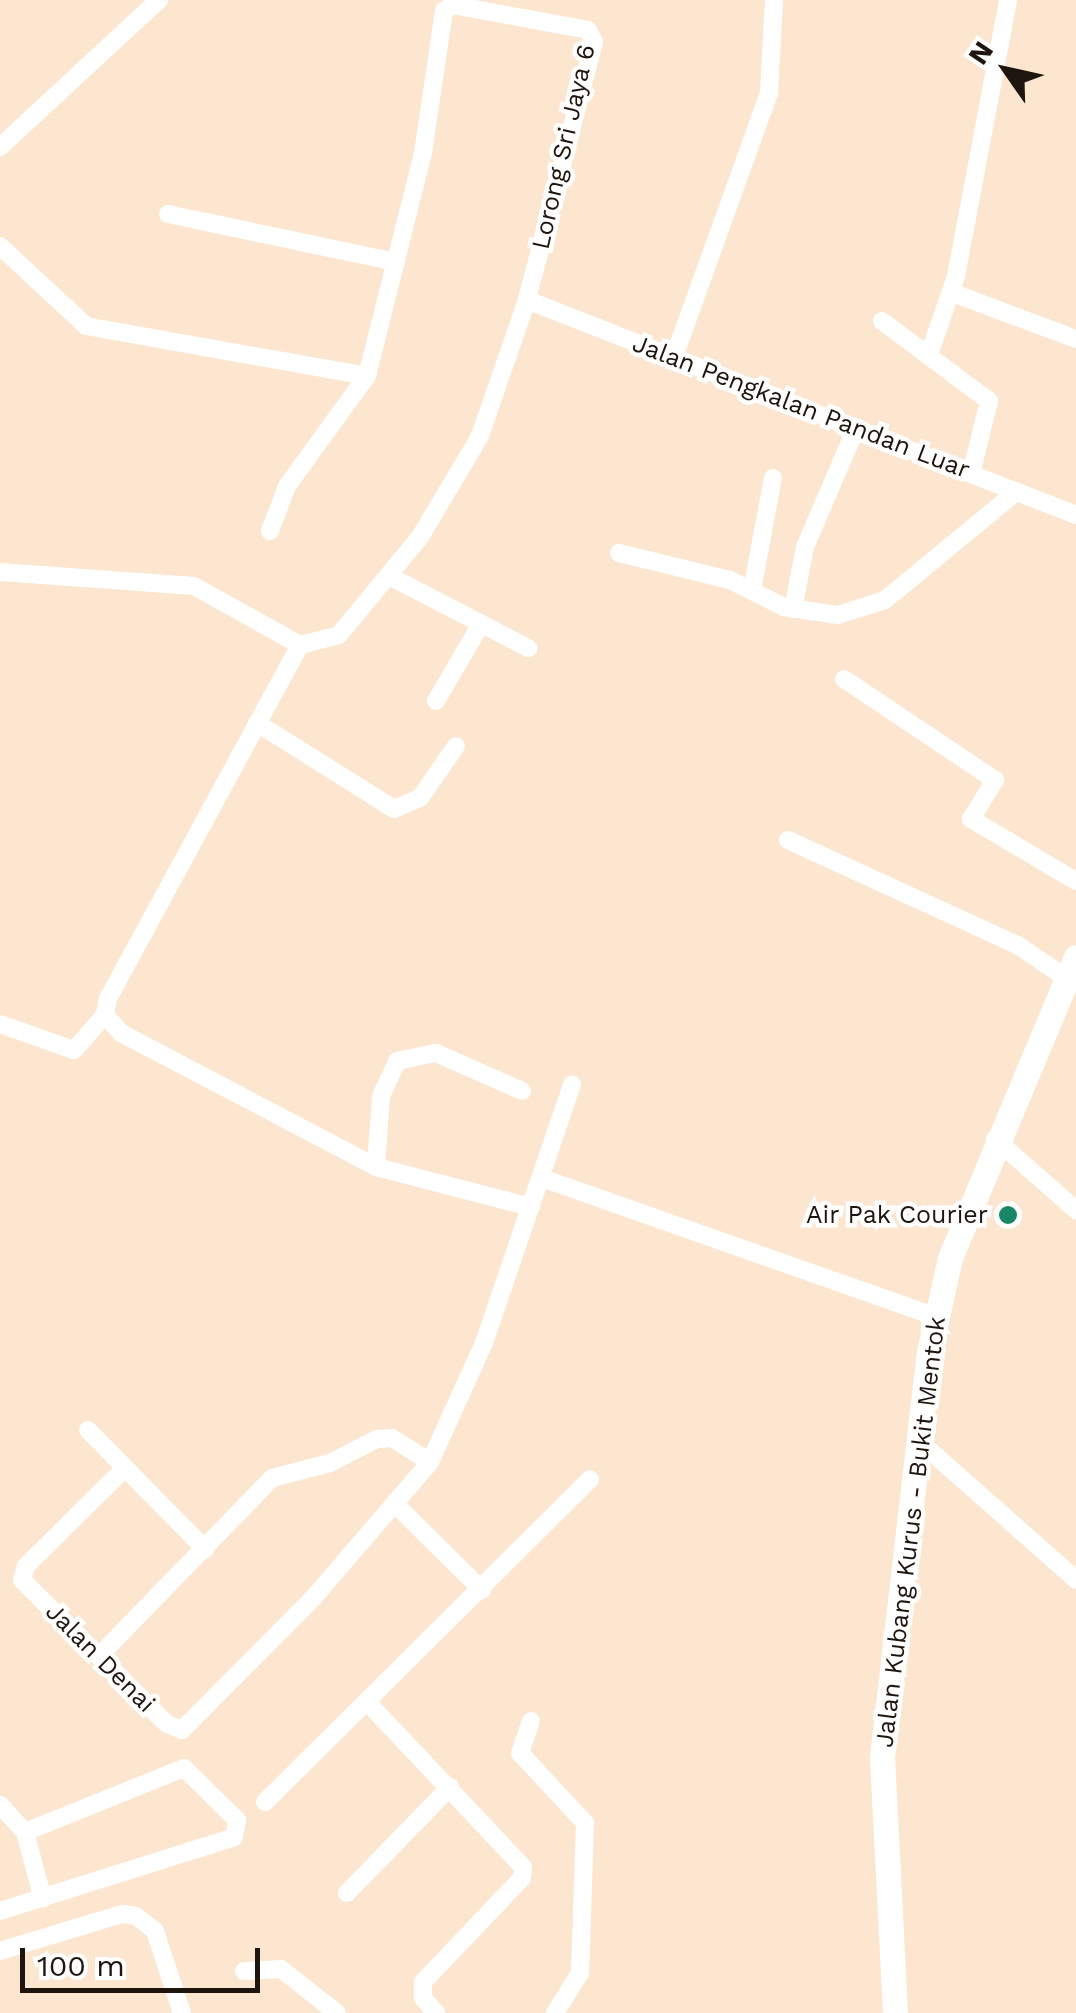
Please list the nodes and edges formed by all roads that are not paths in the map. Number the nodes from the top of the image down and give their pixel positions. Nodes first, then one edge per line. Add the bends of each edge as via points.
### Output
1 (159, 0) edge
2 (774, 0) edge
3 (1008, 0) edge
4 (538, 9) edge
5 (0, 146) edge
6 (168, 214) dead end
7 (0, 246) edge
8 (396, 262) junction
9 (952, 293) junction
10 (527, 300) junction
11 (882, 321) dead end
12 (1076, 339) edge
13 (930, 352) junction
14 (674, 357) junction
15 (367, 376) junction
16 (856, 428) junction
17 (972, 474) junction
18 (773, 478) dead end
19 (1016, 492) junction
20 (1076, 515) edge
21 (270, 531) dead end
22 (619, 553) dead end
23 (0, 572) edge
24 (389, 576) junction
25 (752, 590) junction
26 (793, 609) junction
27 (481, 624) junction
28 (300, 644) junction
29 (528, 648) dead end
30 (844, 679) dead end
31 (436, 700) dead end
32 (257, 723) junction
33 (456, 746) dead end
34 (788, 840) dead end
35 (1076, 881) edge
36 (1069, 982) edge
37 (102, 1019) junction
38 (0, 1024) edge
39 (572, 1085) dead end
40 (522, 1091) dead end
41 (995, 1139) junction
42 (376, 1167) junction
43 (542, 1178) junction
44 (531, 1207) junction
45 (1076, 1210) edge
46 (935, 1321) junction
47 (88, 1430) dead end
48 (918, 1440) junction
49 (430, 1462) junction
50 (124, 1469) junction
51 (590, 1479) dead end
52 (396, 1506) junction
53 (205, 1548) junction
54 (1076, 1580) edge
55 (482, 1590) junction
56 (100, 1656) junction
57 (367, 1702) junction
58 (531, 1721) dead end
59 (450, 1787) junction
60 (264, 1802) dead end
61 (0, 1805) edge
62 (25, 1832) junction
63 (347, 1893) dead end
64 (42, 1898) junction
65 (0, 1912) edge
66 (0, 1950) edge
67 (244, 1970) dead end
68 (182, 2013) edge
69 (337, 2013) edge
70 (436, 2013) edge
71 (555, 2013) edge
72 (895, 2013) edge

1 - 5 street
2 - 14 street via 769,93
3 - 9 street
4 - 8 street, Lorong Sri Jaya 6 via 453,5 444,11 429,123
4 - 10 street, Lorong Sri Jaya 6 via 583,28 594,42
6 - 8 street
7 - 15 street via 86,326
8 - 15 street, Lorong Sri Jaya 6
9 - 12 street
9 - 13 street
10 - 14 street, Jalan Pengkalan Pandan Luar
10 - 24 street, Lorong Sri Jaya 6 via 464,469
11 - 13 street
13 - 17 street via 931,360 989,401
14 - 16 street, Jalan Pengkalan Pandan Luar
15 - 21 street, Lorong Sri Jaya 6 via 287,486
16 - 17 street, Jalan Pengkalan Pandan Luar
16 - 26 street via 806,547
17 - 19 street, Jalan Pengkalan Pandan Luar
18 - 25 street
19 - 20 street, Jalan Pengkalan Pandan Luar
19 - 26 street via 884,600 838,615
22 - 25 street
23 - 28 street via 194,586
24 - 27 street
24 - 28 street, Lorong Sri Jaya 6 via 338,635
25 - 26 street
27 - 29 street
27 - 31 street
28 - 32 street
30 - 35 street via 994,780 970,819
32 - 33 street via 394,809 420,798
32 - 37 street
34 - 36 street via 1019,946
36 - 41 main road, Jalan Kubang Kurus - Bukit Mentok
37 - 38 street via 74,1050
37 - 42 street
39 - 43 street
40 - 42 street via 436,1053 396,1061 381,1096
41 - 45 street
41 - 46 main road, Jalan Kubang Kurus - Bukit Mentok via 950,1258
42 - 44 street
43 - 44 street
43 - 46 street
44 - 49 street via 484,1344
46 - 48 main road, Jalan Kubang Kurus - Bukit Mentok
47 - 50 street
48 - 54 street
48 - 72 main road, Jalan Kubang Kurus - Bukit Mentok via 882,1757
49 - 52 street
49 - 53 street via 392,1438 366,1442 330,1463 281,1473
50 - 53 street
50 - 56 street, Jalan Denai via 22,1571 24,1583
51 - 55 street
52 - 55 street
52 - 56 street, Jalan Denai via 190,1726 167,1724
53 - 56 street
55 - 57 street
57 - 59 street
57 - 60 street
58 - 71 street via 520,1753 584,1823 580,1973
59 - 63 street
59 - 70 street via 517,1855 524,1873 422,1982 423,1998
61 - 62 street
62 - 64 street
62 - 64 street via 184,1768 237,1820 234,1837
64 - 65 street
66 - 68 street via 122,1914 136,1916 155,1931
67 - 69 street via 281,1968

